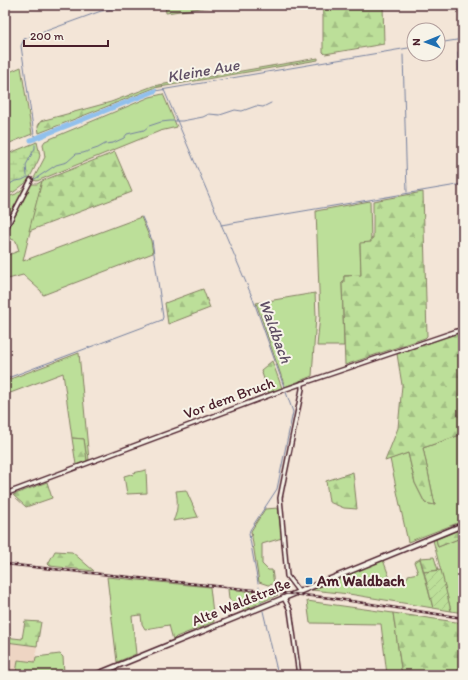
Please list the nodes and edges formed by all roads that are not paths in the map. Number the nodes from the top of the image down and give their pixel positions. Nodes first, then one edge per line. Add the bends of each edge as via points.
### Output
1 (31, 180) dead end
2 (5, 230) edge
3 (463, 328) edge
4 (302, 383) junction
5 (5, 494) edge
6 (463, 525) edge
7 (299, 592) junction
8 (284, 598) junction
9 (95, 675) edge
10 (299, 675) edge

1 - 2 street
3 - 4 street, Vor dem Bruch
4 - 5 street, Vor dem Bruch
4 - 7 street via 280,498 287,576
6 - 7 street, Alte Waldstraße
7 - 8 street, Alte Waldstraße
8 - 9 street, Alte Waldstraße
8 - 10 street via 290,610

